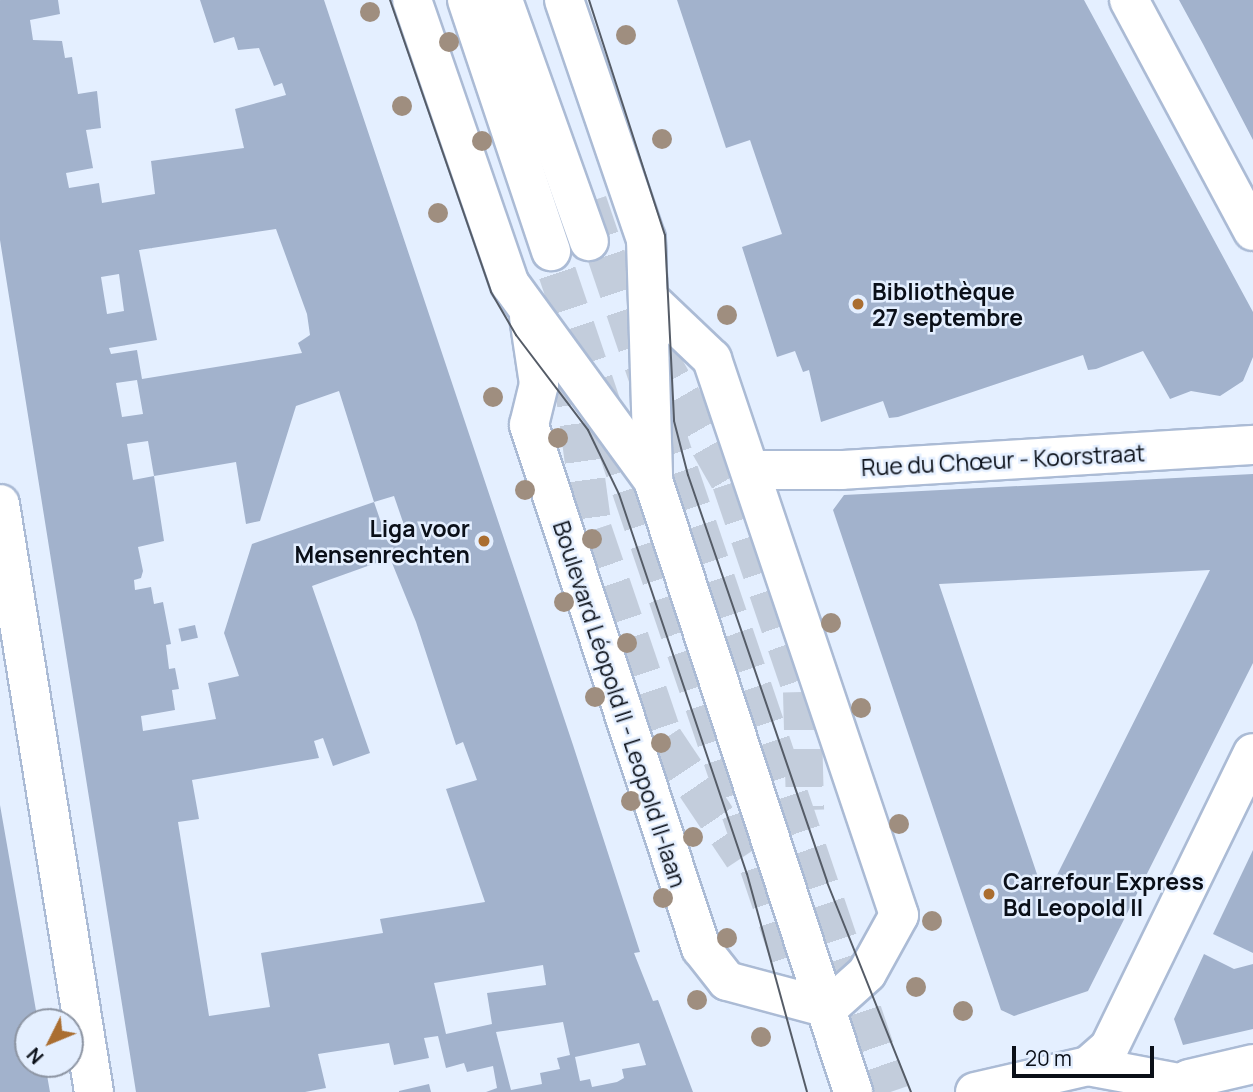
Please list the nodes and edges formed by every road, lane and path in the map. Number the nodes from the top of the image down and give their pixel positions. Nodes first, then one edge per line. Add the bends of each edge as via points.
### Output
1 (412, 0) edge
2 (467, 0) edge
3 (503, 0) edge
4 (564, 0) edge
5 (1129, 0) edge
6 (1253, 231) edge
7 (589, 241) tunnel mouth
8 (551, 251) tunnel mouth
9 (651, 301) junction
10 (529, 317) junction
11 (1253, 445) edge
12 (752, 470) junction
13 (653, 480) junction
14 (0, 504) edge
15 (1253, 753) edge
16 (828, 1008) junction
17 (1253, 1065) edge
18 (1088, 1066) junction
19 (1172, 1088) edge
20 (94, 1092) edge
21 (853, 1092) edge
22 (975, 1092) edge

1 - 10 main road, Boulevard Léopold II - Leopold II-laan via 510,284
2 - 8 main road
3 - 7 main road
4 - 9 main road, Boulevard Léopold II - Leopold II-laan via 639,210
5 - 6 main road
9 - 12 main road via 712,359
9 - 13 main road, Boulevard Léopold II - Leopold II-laan
10 - 13 main road, Boulevard Léopold II - Leopold II-laan via 594,396
10 - 16 main road, Boulevard Léopold II - Leopold II-laan via 539,384 529,425 701,947 727,981
11 - 12 main road, Rue du Chœur - Koorstraat via 842,470
12 - 16 main road via 899,915 867,973
13 - 16 main road, Boulevard Léopold II - Leopold II-laan
14 - 20 main road
15 - 18 main road via 1109,1048
16 - 21 main road, Boulevard Léopold II - Leopold II-laan
17 - 19 main road
18 - 19 main road
18 - 22 main road

